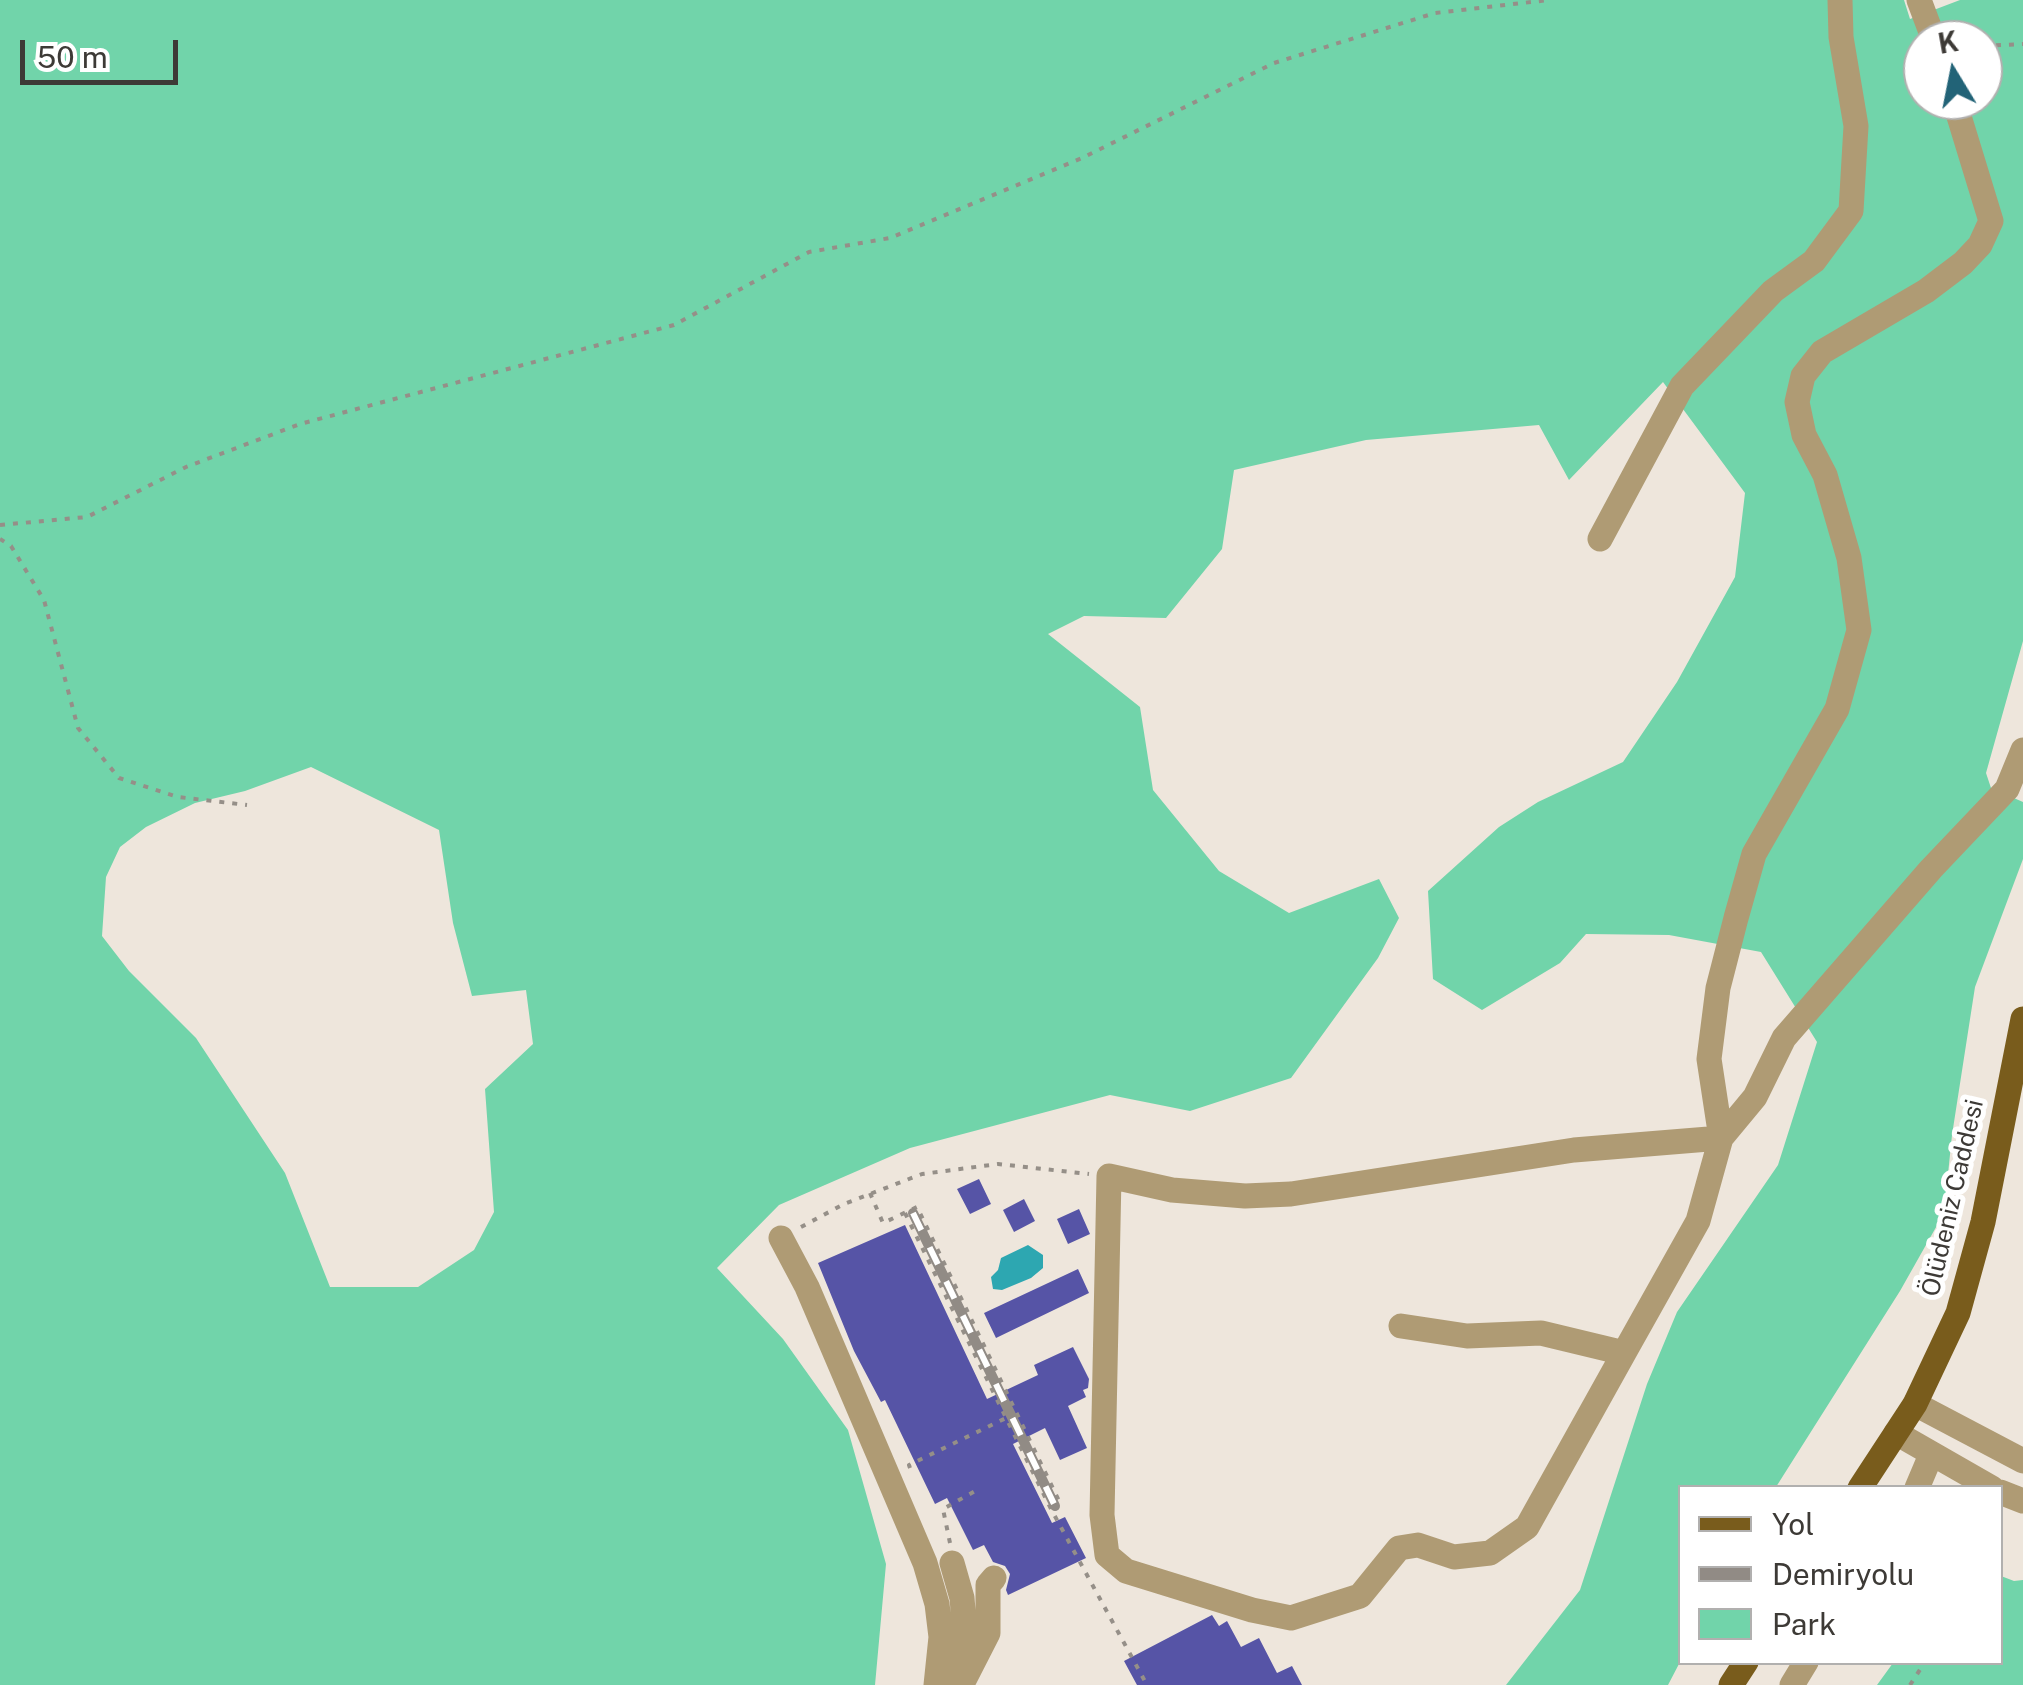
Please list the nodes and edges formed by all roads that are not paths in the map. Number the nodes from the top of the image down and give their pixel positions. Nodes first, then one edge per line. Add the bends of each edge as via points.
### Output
1 (1840, 0) edge
2 (1960, 120) edge
3 (1600, 539) dead end
4 (2023, 750) edge
5 (2023, 1018) edge
6 (1722, 1138) junction
7 (781, 1238) road end
8 (1401, 1326) dead end
9 (1624, 1353) junction
10 (1915, 1404) junction
11 (1896, 1433) junction
12 (1931, 1455) junction
13 (2023, 1461) edge
14 (1862, 1485) edge
15 (1918, 1485) edge
16 (1986, 1485) edge
17 (952, 1563) road end
18 (994, 1578) dead end
19 (936, 1685) edge
20 (949, 1685) edge
21 (963, 1685) edge

1 - 3 street via 1856,126 1851,211 1814,261 1773,291 1682,386
2 - 6 street via 1991,221 1980,245 1926,291 1822,352 1803,376 1797,402 1804,435 1825,476 1849,558 1859,630 1837,709 1754,854 1736,918 1709,1059
4 - 6 street via 2007,789 1784,1038 1755,1096
5 - 10 main road, Ölüdeniz Caddesi via 1958,1312
6 - 9 street via 1698,1221
6 - 9 street via 1574,1150 1291,1194 1172,1190 1108,1176 1102,1515 1107,1555 1126,1572 1291,1618 1360,1596 1399,1548 1490,1554 1527,1527
7 - 19 street via 925,1563 941,1637
8 - 9 street via 1467,1336 1540,1333
10 - 11 main road, Ölüdeniz Caddesi
10 - 13 street
11 - 12 street
11 - 14 main road, Ölüdeniz Caddesi
12 - 15 street
12 - 16 street
17 - 20 street via 965,1635
18 - 21 street via 988,1585 988,1634

